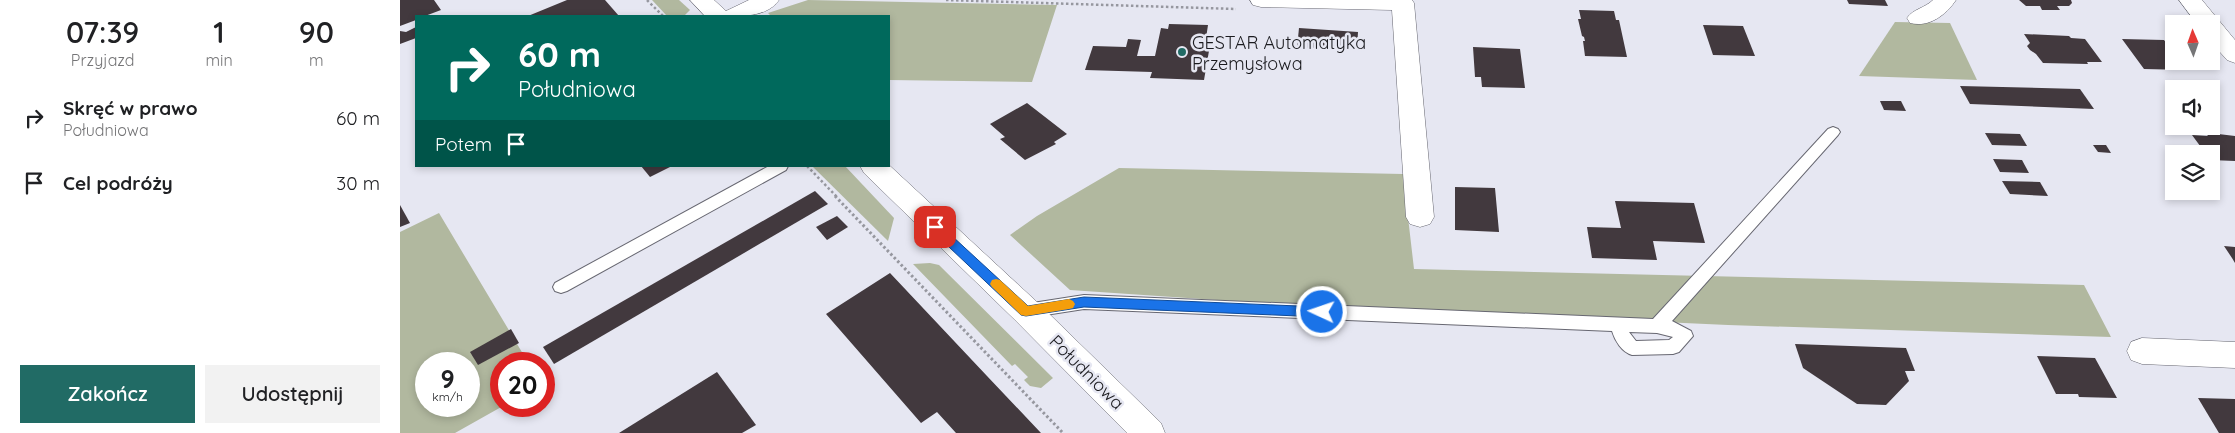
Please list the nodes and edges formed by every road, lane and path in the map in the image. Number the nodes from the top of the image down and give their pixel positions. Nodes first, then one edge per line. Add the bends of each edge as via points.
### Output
1 (647, 0) edge
2 (701, 0) edge
3 (768, 0) edge
4 (946, 0) edge
5 (1262, 0) edge
6 (1945, 0) edge
7 (2190, 0) edge
8 (1406, 2) edge
9 (1238, 9) dead end
10 (662, 15) edge
11 (717, 15) edge
12 (735, 15) edge
13 (2202, 15) edge
14 (1918, 18) dead end
15 (2220, 37) edge
16 (2235, 55) edge
17 (1833, 132) dead end
18 (778, 167) edge
19 (808, 167) edge
20 (874, 167) edge
21 (1420, 217) dead end
22 (561, 287) dead end
23 (1026, 311) junction
24 (1619, 324) junction
25 (1657, 326) junction
26 (2142, 351) dead end
27 (2235, 355) edge
28 (1063, 433) edge
29 (1149, 433) edge

1 - 10 path
2 - 11 street
3 - 12 street
4 - 9 path
5 - 8 street
6 - 14 street via 1936,10
7 - 13 street
8 - 21 street
15 - 16 street
17 - 25 lane
18 - 22 lane
19 - 28 path
20 - 23 street, Południowa
23 - 24 lane via 1084,302
23 - 29 street, Południowa
24 - 25 lane
24 - 25 lane via 1621,334 1632,348 1674,347 1685,336 1673,328
26 - 27 street

